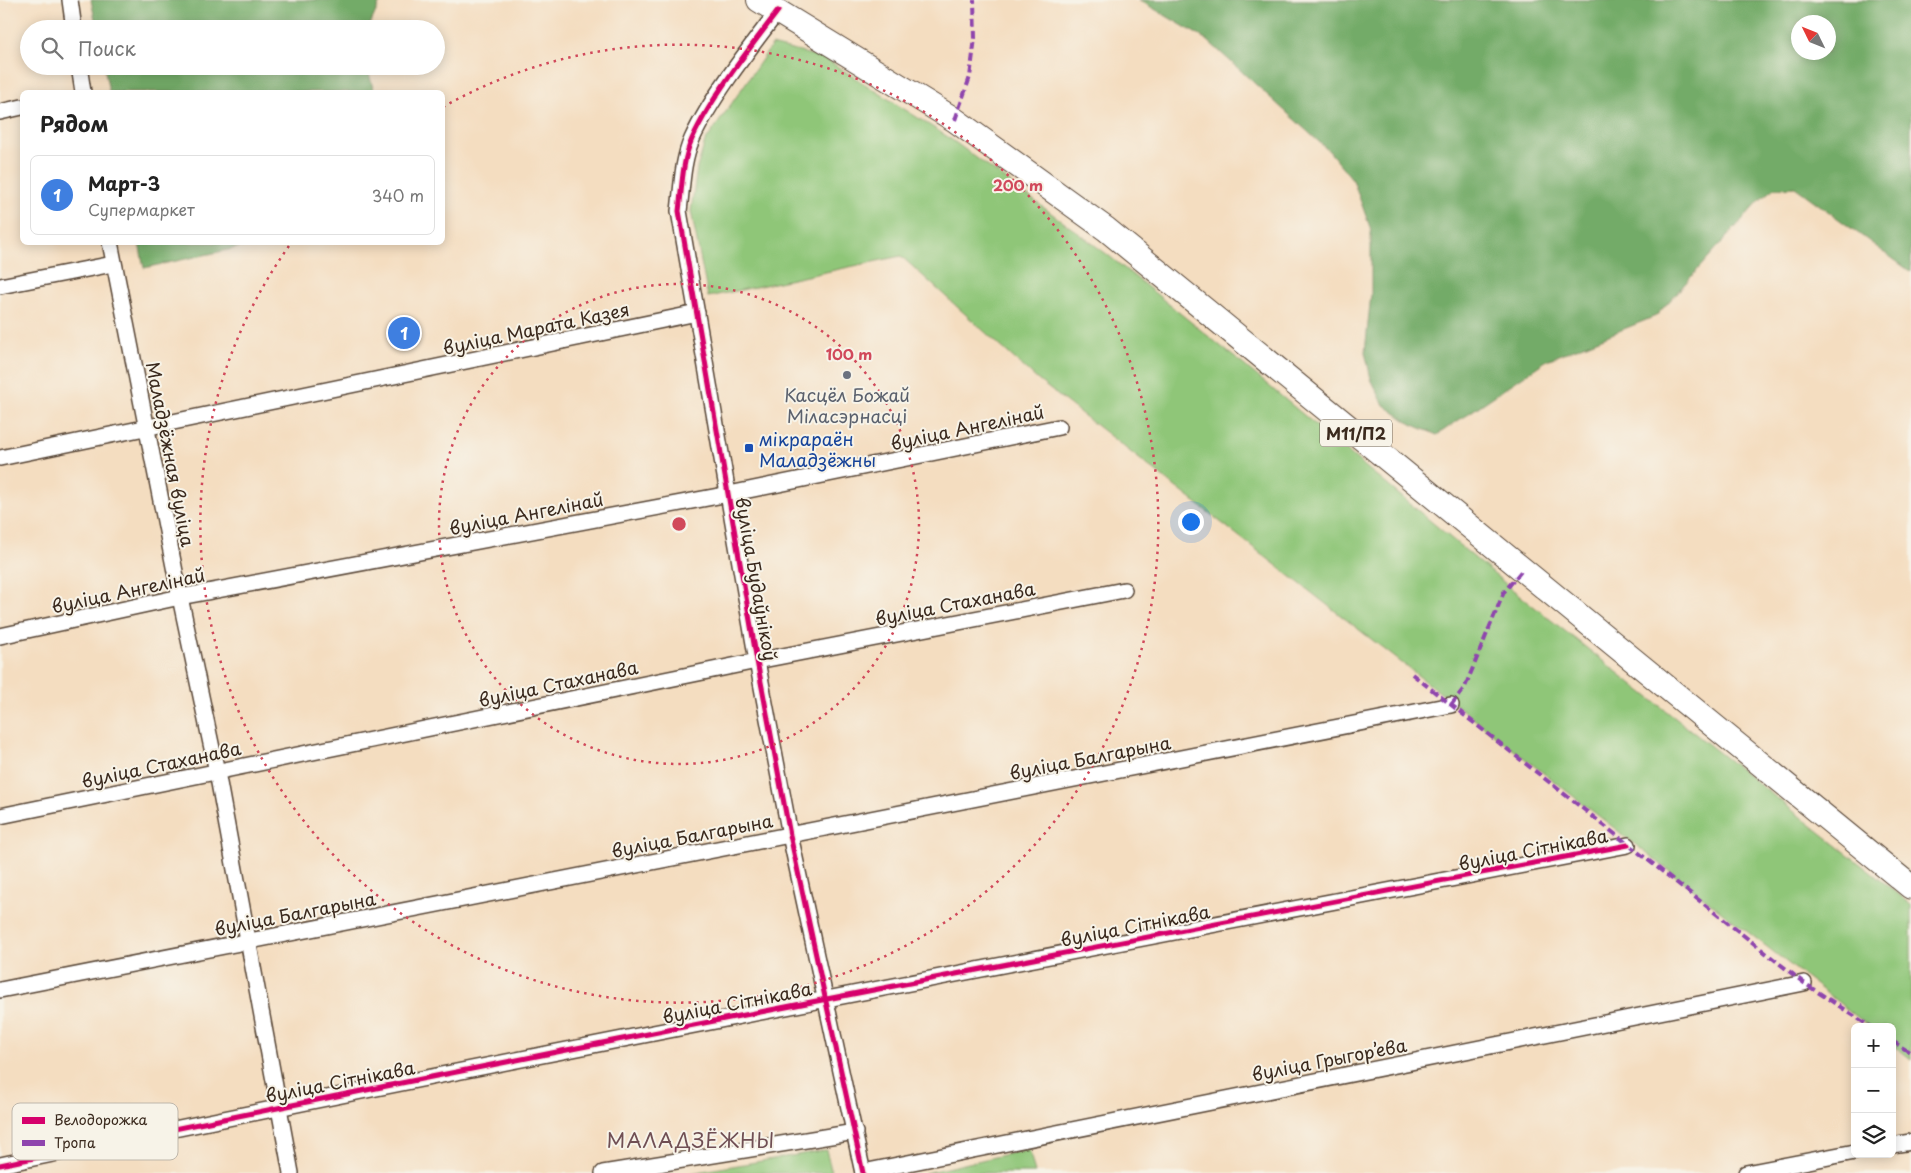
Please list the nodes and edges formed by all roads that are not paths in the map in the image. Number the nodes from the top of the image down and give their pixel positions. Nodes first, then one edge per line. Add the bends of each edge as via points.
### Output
1 (70, 0) edge
2 (768, 6) edge
3 (73, 20) edge
4 (80, 75) edge
5 (83, 90) edge
6 (20, 107) edge
7 (0, 112) edge
8 (111, 245) edge
9 (114, 264) junction
10 (0, 286) edge
11 (698, 313) junction
12 (1059, 427) dead end
13 (147, 428) junction
14 (0, 458) edge
15 (729, 494) junction
16 (1124, 590) dead end
17 (180, 597) junction
18 (0, 636) edge
19 (757, 661) junction
20 (1450, 704) dead end
21 (217, 772) junction
22 (0, 816) edge
23 (790, 835) junction
24 (1628, 844) dead end
25 (1911, 887) edge
26 (248, 941) junction
27 (1804, 983) dead end
28 (0, 990) edge
29 (826, 998) junction
30 (279, 1107) junction
31 (178, 1128) edge
32 (855, 1132) junction
33 (1911, 1142) edge
34 (1896, 1144) edge
35 (1851, 1153) edge
36 (24, 1160) edge
37 (0, 1165) edge
38 (291, 1173) edge
39 (603, 1173) edge
40 (863, 1173) edge
41 (1746, 1173) edge

1 - 3 street
2 - 11 street, вуліца Будаўнікоў via 691,141 683,173 679,211
2 - 25 highway, М11/П2 via 955,120 1106,229
4 - 5 street
6 - 7 street
8 - 9 street, Маладзёжная вуліца
9 - 10 street
9 - 13 street, Маладзёжная вуліца
11 - 13 street, вуліца Марата Казея
11 - 15 street, вуліца Будаўнікоў
12 - 15 street, вуліца Ангелінай
13 - 14 street, вуліца Марата Казея
13 - 17 street, Маладзёжная вуліца
15 - 17 street, вуліца Ангелінай
15 - 19 street, вуліца Будаўнікоў
16 - 19 street, вуліца Стаханава
17 - 18 street, вуліца Ангелінай
17 - 21 street, Маладзёжная вуліца
19 - 21 street, вуліца Стаханава
19 - 23 street, вуліца Будаўнікоў
20 - 23 street, вуліца Балгарына
21 - 22 street, вуліца Стаханава
21 - 26 street, Маладзёжная вуліца
23 - 26 street, вуліца Балгарына
23 - 29 street, вуліца Будаўнікоў
24 - 29 street, вуліца Сітнікава
26 - 28 street, вуліца Балгарына
26 - 30 street, Маладзёжная вуліца
27 - 40 street, вуліца Грыгорʼева
29 - 30 street, вуліца Сітнікава
29 - 32 street, вуліца Будаўнікоў
30 - 31 street, вуліца Сітнікава
30 - 38 street, Маладзёжная вуліца
32 - 39 street
32 - 40 street, вуліца Будаўнікоў
33 - 34 street
35 - 41 street
36 - 37 street, вуліца Сітнікава

